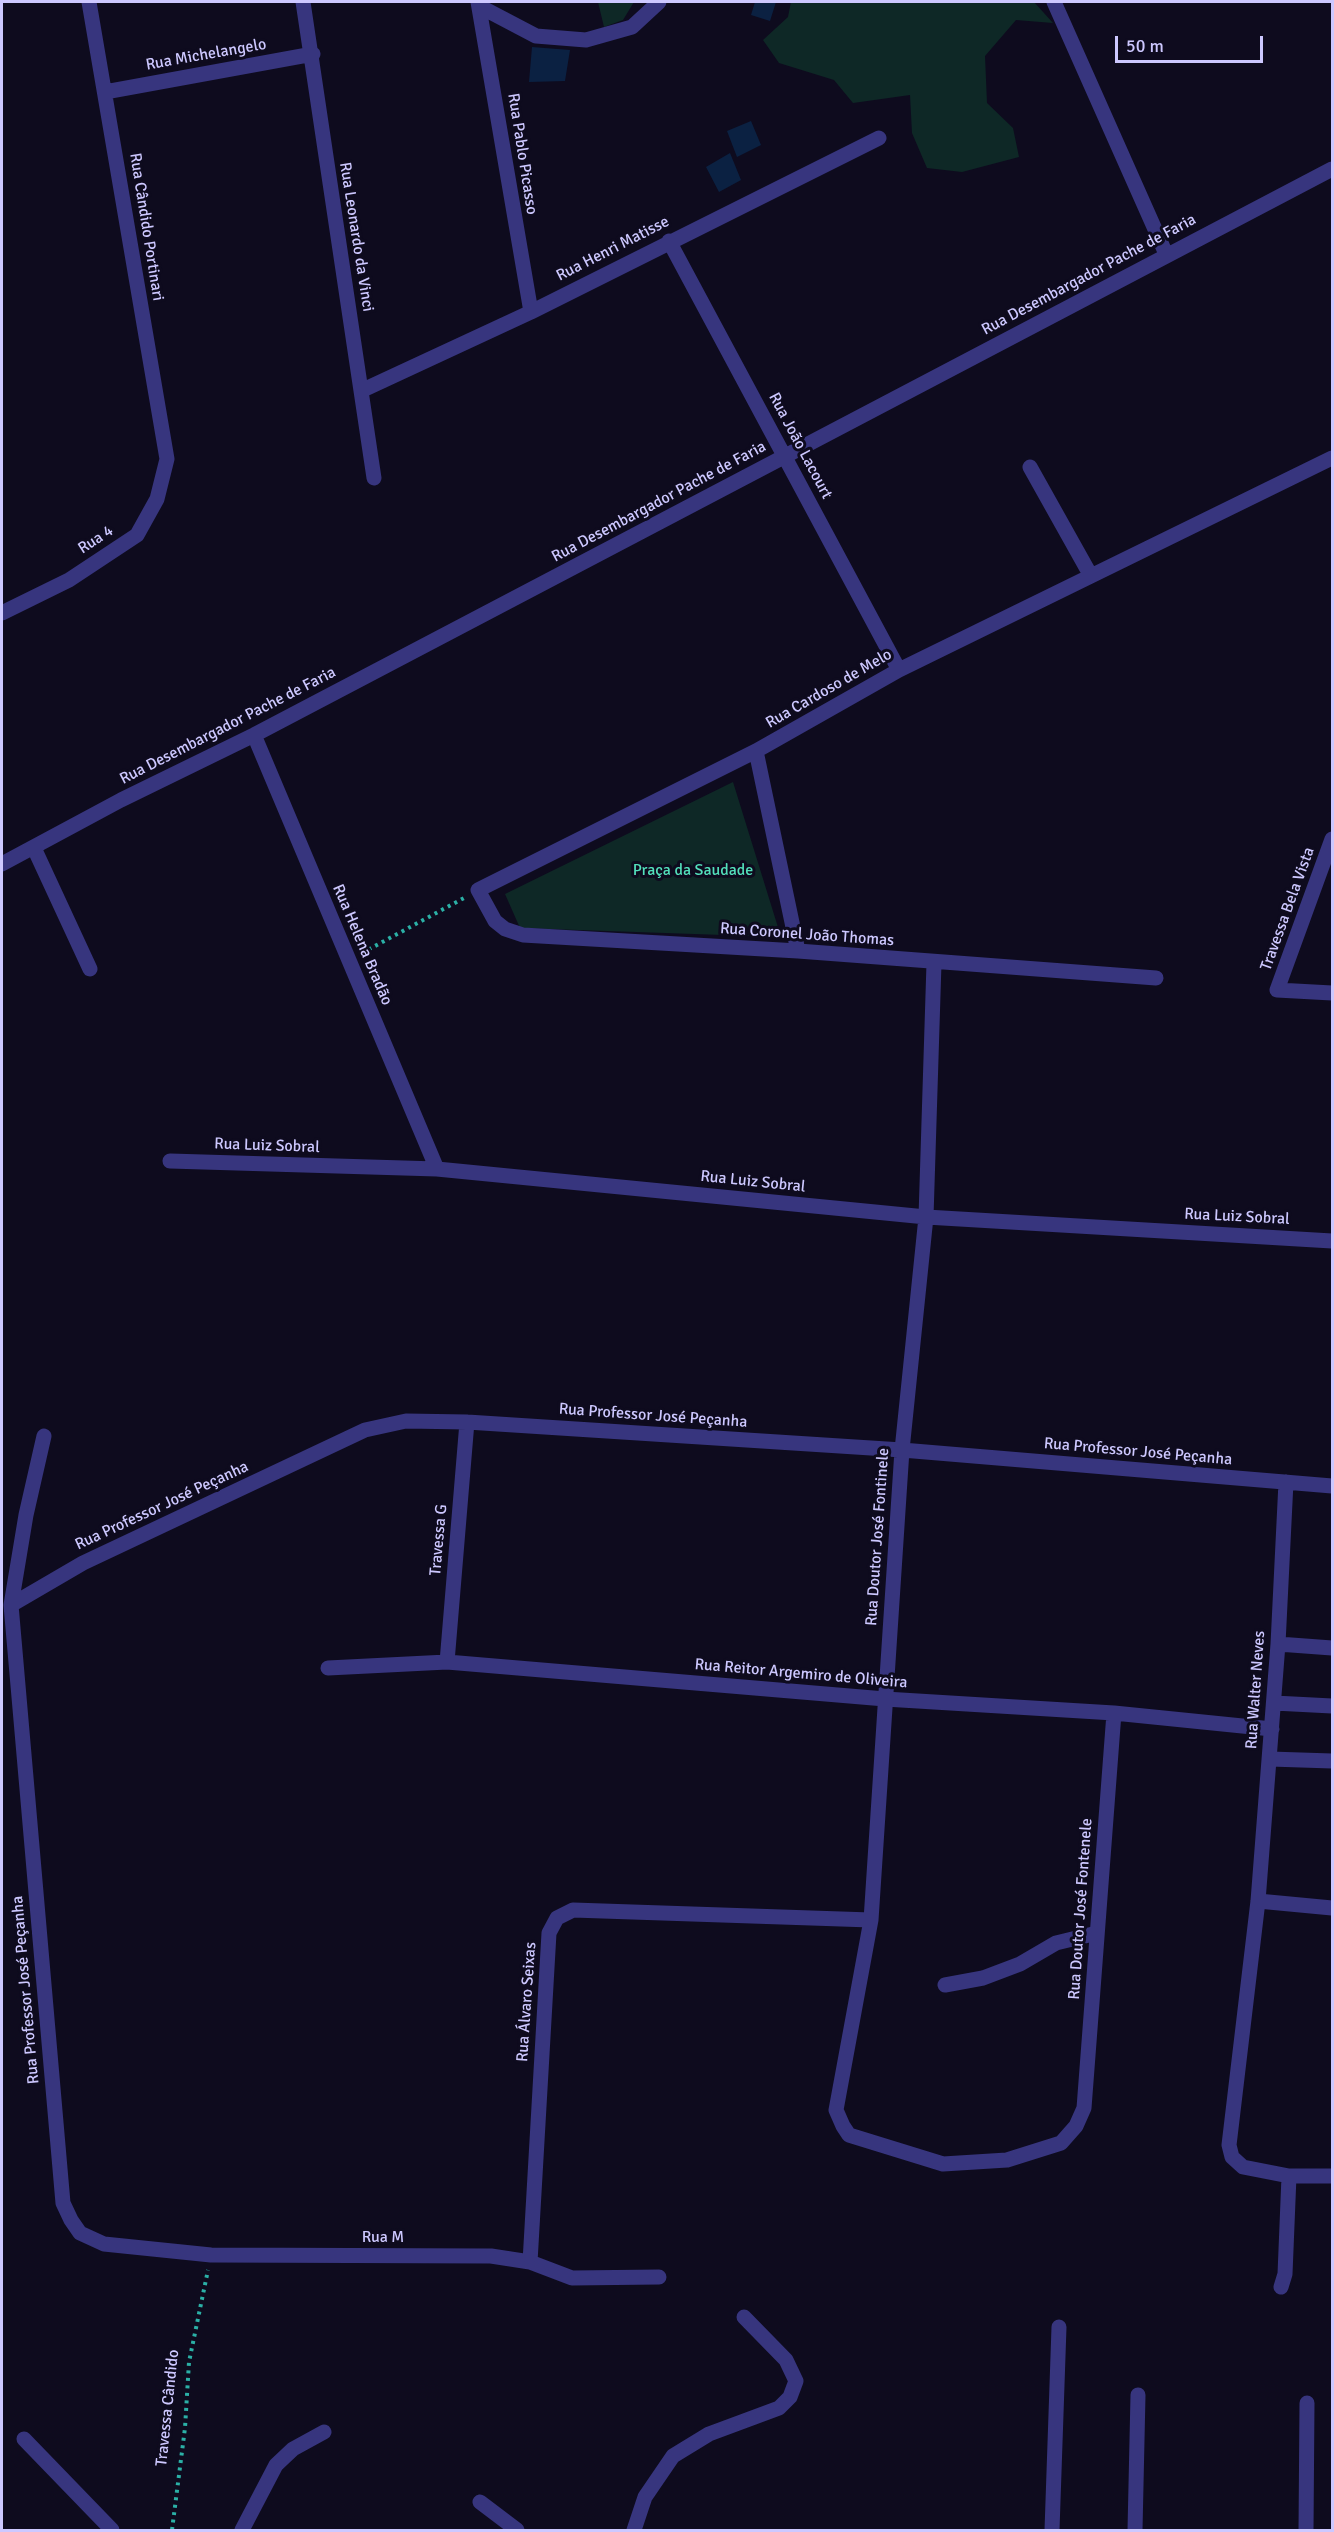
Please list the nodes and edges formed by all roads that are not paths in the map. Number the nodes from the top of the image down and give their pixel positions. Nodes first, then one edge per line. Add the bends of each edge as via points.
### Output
1 (89, 2) edge
2 (303, 2) edge
3 (659, 2) edge
4 (1054, 2) edge
5 (478, 4) edge
6 (313, 54) junction
7 (105, 92) junction
8 (879, 138) dead end
9 (1332, 169) edge
10 (669, 241) junction
11 (1166, 254) junction
12 (531, 312) junction
13 (363, 390) junction
14 (785, 456) junction
15 (1332, 458) edge
16 (167, 459) joint
17 (1030, 467) dead end
18 (374, 478) dead end
19 (1091, 576) junction
20 (2, 613) edge
21 (898, 669) junction
22 (254, 735) junction
23 (756, 751) junction
24 (1332, 839) edge
25 (34, 848) junction
26 (2, 864) edge
27 (478, 890) joint
28 (798, 951) junction
29 (934, 963) junction
30 (90, 969) dead end
31 (1156, 978) dead end
32 (1332, 993) edge
33 (170, 1161) dead end
34 (437, 1168) junction
35 (926, 1217) junction
36 (1332, 1241) edge
37 (467, 1422) junction
38 (44, 1436) dead end
39 (902, 1450) junction
40 (1286, 1482) junction
41 (1332, 1486) edge
42 (12, 1605) junction
43 (1278, 1644) junction
44 (1332, 1648) edge
45 (447, 1662) junction
46 (328, 1668) dead end
47 (885, 1699) junction
48 (1274, 1702) junction
49 (1332, 1706) edge
50 (1114, 1713) junction
51 (1272, 1729) junction
52 (1270, 1759) junction
53 (1332, 1761) edge
54 (1258, 1901) junction
55 (1332, 1908) edge
56 (872, 1920) junction
57 (1097, 1933) junction
58 (945, 1985) dead end
59 (1084, 2108) joint
60 (1288, 2176) junction
61 (1332, 2176) edge
62 (105, 2244) joint
63 (530, 2262) junction
64 (659, 2277) dead end
65 (1281, 2287) dead end
66 (744, 2317) dead end
67 (1059, 2327) dead end
68 (1137, 2396) dead end
69 (1307, 2403) dead end
70 (324, 2432) dead end
71 (24, 2439) dead end
72 (480, 2502) dead end
73 (112, 2530) edge
74 (242, 2530) edge
75 (517, 2530) edge
76 (634, 2530) edge
77 (1052, 2530) edge
78 (1135, 2530) edge
79 (1306, 2530) edge

1 - 7 street, Rua Cândido Portinari
2 - 6 street, Rua Leonardo da Vinci
3 - 5 street via 632,27 586,40 536,36
4 - 11 street
5 - 12 street, Rua Pablo Picasso
6 - 7 street, Rua Michelangelo
6 - 13 street, Rua Leonardo da Vinci via 322,141
7 - 16 street, Rua Cândido Portinari
8 - 10 street, Rua Henri Matisse
9 - 11 street, Rua Desembargador Pache de Faria
10 - 12 street, Rua Henri Matisse
10 - 14 street, Rua João Lacourt
11 - 14 street, Rua Desembargador Pache de Faria
12 - 13 street, Rua Henri Matisse
13 - 18 street, Rua Leonardo da Vinci
14 - 21 street, Rua João Lacourt
14 - 22 street, Rua Desembargador Pache de Faria
15 - 19 street, Rua Cardoso de Melo
16 - 20 street, Rua 4 via 157,499 137,535 69,580
17 - 19 street
19 - 21 street, Rua Cardoso de Melo
21 - 23 street, Rua Cardoso de Melo
22 - 25 street, Rua Desembargador Pache de Faria
22 - 34 street, Rua Helena Bradão
23 - 27 street, Rua Cardoso de Melo
23 - 28 street
24 - 32 street, Travessa Bela Vista via 1277,990
25 - 26 street, Rua Desembargador Pache de Faria
25 - 30 street
27 - 28 street, Rua Coronel João Thomas via 495,921 523,935
28 - 29 street, Rua Coronel João Thomas
29 - 31 street, Rua Coronel João Thomas
29 - 35 street, Rua Doutor José Fontinele
33 - 34 street, Rua Luiz Sobral
34 - 35 street, Rua Luiz Sobral
35 - 36 street, Rua Luiz Sobral
35 - 39 street, Rua Doutor José Fontinele
37 - 39 street, Rua Professor José Peçanha
37 - 42 street, Rua Professor José Peçanha via 406,1421 365,1430 83,1563
37 - 45 street, Travessa G
38 - 42 street, Rua Professor José Peçanha
39 - 40 street, Rua Professor José Peçanha
39 - 47 street, Rua Doutor José Fontinele
40 - 41 street, Rua Professor José Peçanha
40 - 43 street, Rua Walter Neves
42 - 62 street, Rua Professor José Peçanha via 63,2203 80,2233
43 - 44 street
43 - 48 street, Rua Walter Neves
45 - 46 street, Rua Reitor Argemiro de Oliveira
45 - 47 street, Rua Reitor Argemiro de Oliveira
47 - 50 street, Rua Reitor Argemiro de Oliveira
47 - 56 street, Rua Doutor José Fontinele
48 - 49 street
48 - 51 street, Rua Walter Neves
50 - 51 street, Rua Reitor Argemiro de Oliveira
50 - 57 street, Rua Doutor José Fontenele
51 - 52 street, Rua Walter Neves
52 - 53 street
52 - 54 street, Rua Walter Neves
54 - 55 street
54 - 60 street, Rua Walter Neves via 1229,2145 1232,2157 1243,2168
56 - 59 street, Rua Doutor José Fontinele via 836,2110 849,2134 943,2164 1007,2160 1061,2143 1076,2126
56 - 63 street, Rua Álvaro Seixas via 573,1910 557,1918 549,1933
57 - 58 street via 1056,1943 1020,1964 983,1978
57 - 59 street, Rua Doutor José Fontenele
60 - 61 street, Rua Walter Neves
60 - 65 street
62 - 63 street, Rua M via 211,2255 491,2256
63 - 64 street, Rua M via 572,2278
66 - 76 street via 786,2360 796,2381 790,2397 780,2408 709,2434 673,2456 645,2497
67 - 77 street
68 - 78 street
69 - 79 street
70 - 74 street via 293,2450 276,2466
71 - 73 street
72 - 75 street

